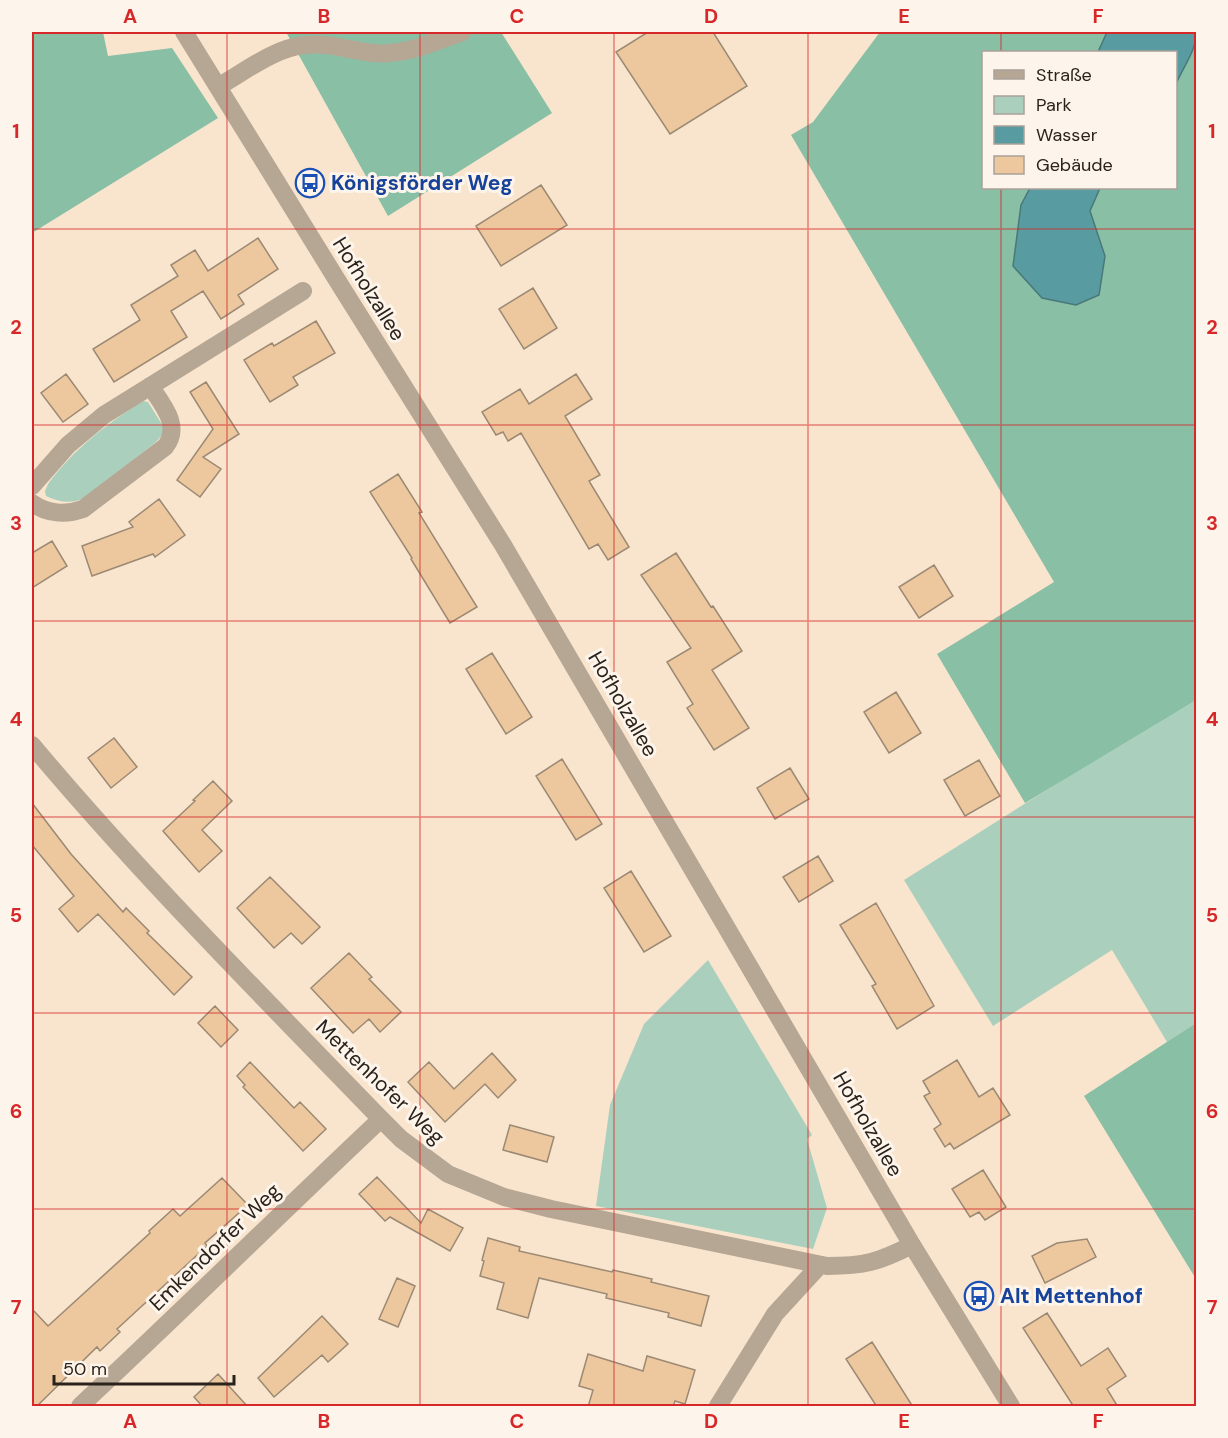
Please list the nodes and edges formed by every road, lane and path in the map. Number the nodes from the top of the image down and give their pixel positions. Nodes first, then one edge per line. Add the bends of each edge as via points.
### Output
1 (184, 32) edge
2 (462, 32) edge
3 (219, 87) junction
4 (303, 291) dead end
5 (150, 386) junction
6 (32, 486) edge
7 (32, 503) edge
8 (32, 745) edge
9 (381, 1119) junction
10 (912, 1245) junction
11 (820, 1265) junction
12 (80, 1407) edge
13 (718, 1407) edge
14 (1011, 1407) edge

1 - 3 street, Hofholzallee
2 - 3 street via 392,53 306,45 280,51
3 - 10 street, Hofholzallee via 502,544
4 - 5 street
5 - 6 street via 82,431
5 - 7 street via 172,423 165,447 74,513 45,511
8 - 9 street, Mettenhofer Weg via 147,877
9 - 11 street, Mettenhofer Weg via 448,1174 504,1197
9 - 12 street, Emkendorfer Weg
10 - 11 street, Mettenhofer Weg via 870,1264
10 - 14 street, Hofholzallee
11 - 13 street via 775,1314

